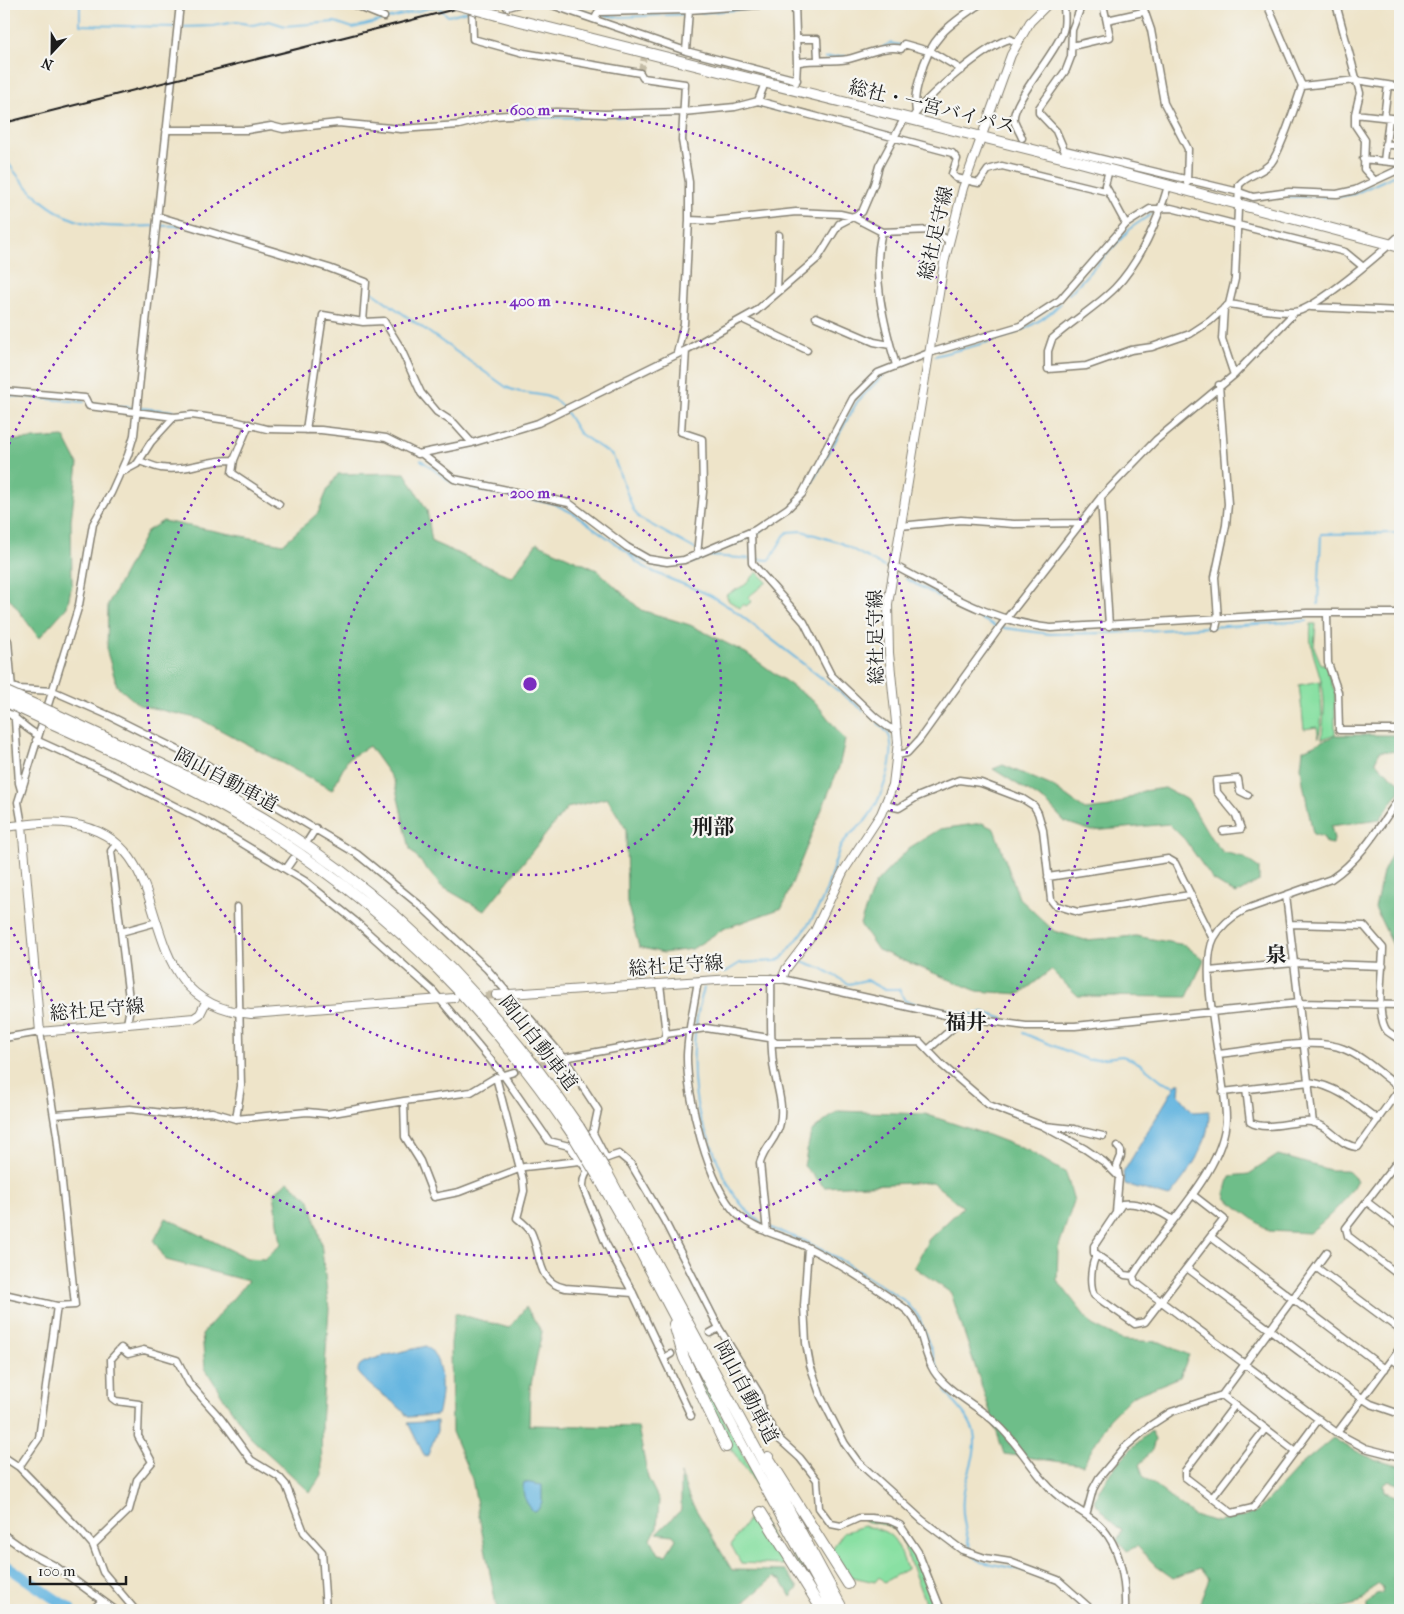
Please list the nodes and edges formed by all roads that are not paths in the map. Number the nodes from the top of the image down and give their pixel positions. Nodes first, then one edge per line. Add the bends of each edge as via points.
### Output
1 (180, 4) edge
2 (352, 4) edge
3 (455, 4) edge
4 (518, 4) edge
5 (549, 4) edge
6 (773, 4) edge
7 (795, 4) edge
8 (980, 4) edge
9 (1048, 4) edge
10 (1064, 4) edge
11 (1082, 4) edge
12 (1103, 4) edge
13 (1142, 4) edge
14 (1267, 4) edge
15 (1336, 4) edge
16 (363, 6) edge
17 (507, 7) dead end
18 (472, 8) edge
19 (690, 10) junction
20 (1143, 12) junction
21 (596, 16) junction
22 (384, 17) dead end
23 (1106, 20) junction
24 (796, 39) junction
25 (1017, 43) junction
26 (1072, 46) junction
27 (686, 51) junction
28 (928, 52) junction
29 (819, 60) junction
30 (797, 63) junction
31 (962, 70) junction
32 (1356, 80) junction
33 (765, 82) junction
34 (795, 85) junction
35 (1302, 86) junction
36 (1388, 86) junction
37 (1400, 87) edge
38 (758, 102) junction
39 (683, 112) junction
40 (1355, 114) junction
41 (911, 116) junction
42 (1387, 118) junction
43 (1400, 119) edge
44 (166, 130) junction
45 (980, 137) junction
46 (895, 138) junction
47 (1022, 138) dead end
48 (1385, 144) junction
49 (1400, 146) edge
50 (1065, 154) junction
51 (1363, 159) junction
52 (1384, 161) junction
53 (1400, 163) edge
54 (1400, 169) edge
55 (1109, 170) junction
56 (966, 180) junction
57 (1374, 180) junction
58 (1168, 186) junction
59 (1187, 186) junction
60 (1109, 192) junction
61 (1239, 192) junction
62 (1238, 205) junction
63 (1160, 208) junction
64 (853, 217) junction
65 (157, 218) junction
66 (689, 220) junction
67 (1126, 224) junction
68 (1238, 227) junction
69 (882, 232) junction
70 (779, 235) dead end
71 (1400, 235) edge
72 (949, 240) junction
73 (1395, 246) edge
74 (1362, 266) junction
75 (777, 293) junction
76 (1226, 306) junction
77 (1310, 307) junction
78 (1400, 311) edge
79 (1295, 312) junction
80 (816, 317) dead end
81 (742, 320) junction
82 (363, 322) junction
83 (890, 345) junction
84 (686, 350) junction
85 (806, 350) dead end
86 (677, 353) junction
87 (929, 353) junction
88 (896, 365) junction
89 (1234, 375) junction
90 (1219, 385) junction
91 (4, 391) edge
92 (137, 410) junction
93 (174, 418) junction
94 (249, 424) junction
95 (306, 430) junction
96 (472, 443) junction
97 (422, 454) junction
98 (234, 460) junction
99 (139, 461) junction
100 (120, 473) junction
101 (1102, 497) junction
102 (279, 504) dead end
103 (1080, 523) junction
104 (900, 526) junction
105 (751, 534) junction
106 (697, 555) junction
107 (893, 564) junction
108 (1400, 613) edge
109 (1327, 614) junction
110 (1006, 620) junction
111 (1217, 624) junction
112 (1110, 626) junction
113 (4, 634) edge
114 (4, 682) edge
115 (8, 688) edge
116 (52, 691) junction
117 (4, 701) edge
118 (4, 711) edge
119 (15, 716) junction
120 (49, 716) junction
121 (897, 730) junction
122 (1400, 730) edge
123 (37, 737) junction
124 (898, 754) junction
125 (22, 792) junction
126 (1248, 795) dead end
127 (1400, 797) edge
128 (885, 806) junction
129 (22, 825) junction
130 (4, 827) edge
131 (316, 828) junction
132 (1223, 831) dead end
133 (308, 838) dead end
134 (116, 844) junction
135 (293, 859) dead end
136 (286, 868) junction
137 (1048, 877) junction
138 (1190, 895) junction
139 (1286, 895) junction
140 (237, 908) dead end
141 (157, 922) junction
142 (1290, 924) junction
143 (121, 932) junction
144 (1213, 939) junction
145 (1294, 963) junction
146 (1382, 966) junction
147 (1209, 971) junction
148 (771, 978) junction
149 (782, 979) junction
150 (698, 981) junction
151 (660, 984) junction
152 (508, 995) junction
153 (496, 996) tunnel mouth
154 (454, 998) dead end
155 (440, 1000) junction
156 (206, 1002) junction
157 (1299, 1003) junction
158 (1400, 1005) edge
159 (1381, 1006) junction
160 (1213, 1011) junction
161 (238, 1013) junction
162 (962, 1018) junction
163 (127, 1024) junction
164 (694, 1031) junction
165 (40, 1032) junction
166 (666, 1034) junction
167 (4, 1038) edge
168 (772, 1040) junction
169 (1400, 1040) edge
170 (1304, 1044) junction
171 (928, 1050) junction
172 (1218, 1054) junction
173 (564, 1058) junction
174 (552, 1061) tunnel mouth
175 (514, 1072) tunnel mouth
176 (504, 1076) junction
177 (496, 1077) junction
178 (1309, 1082) junction
179 (1400, 1088) edge
180 (1246, 1089) junction
181 (1223, 1092) junction
182 (404, 1101) junction
183 (54, 1115) junction
184 (236, 1119) junction
185 (1378, 1120) junction
186 (1314, 1123) junction
187 (1043, 1126) junction
188 (592, 1133) junction
189 (1103, 1136) dead end
190 (569, 1146) junction
191 (1117, 1146) dead end
192 (606, 1158) junction
193 (1400, 1158) edge
194 (580, 1161) junction
195 (520, 1168) junction
196 (587, 1170) junction
197 (602, 1173) junction
198 (1119, 1177) junction
199 (1192, 1195) junction
200 (1367, 1202) junction
201 (1116, 1213) junction
202 (1173, 1220) junction
203 (1400, 1227) edge
204 (767, 1228) junction
205 (1210, 1237) junction
206 (808, 1248) junction
207 (1327, 1252) dead end
208 (1097, 1254) junction
209 (1187, 1268) junction
210 (1317, 1268) junction
211 (1133, 1276) junction
212 (1400, 1276) edge
213 (633, 1293) junction
214 (4, 1294) edge
215 (1294, 1299) junction
216 (667, 1302) junction
217 (1162, 1302) junction
218 (57, 1306) junction
219 (719, 1328) junction
220 (1400, 1330) edge
221 (1270, 1331) junction
222 (710, 1333) dead end
223 (1400, 1348) edge
224 (671, 1354) dead end
225 (664, 1358) junction
226 (1392, 1359) junction
227 (1245, 1364) junction
228 (1400, 1365) edge
229 (712, 1366) junction
230 (1385, 1369) junction
231 (1222, 1395) junction
232 (1363, 1399) junction
233 (1234, 1406) junction
234 (1400, 1414) edge
235 (691, 1416) dead end
236 (1319, 1419) junction
237 (1265, 1429) junction
238 (1337, 1433) junction
239 (726, 1447) dead end
240 (1295, 1452) junction
241 (4, 1457) edge
242 (1400, 1457) edge
243 (19, 1467) junction
244 (1212, 1498) junction
245 (762, 1512) dead end
246 (1086, 1515) junction
247 (4, 1535) edge
248 (93, 1545) junction
249 (848, 1584) dead end
250 (102, 1601) junction
251 (93, 1609) edge
252 (116, 1610) edge
253 (135, 1610) edge
254 (326, 1610) edge
255 (822, 1610) edge
256 (833, 1610) edge
257 (844, 1610) edge
258 (941, 1610) edge
259 (1092, 1610) edge
260 (1125, 1610) edge

1 - 44 street
2 - 16 street
3 - 33 highway, 総社・一宮バイパス, bridge
4 - 17 street
5 - 21 street
6 - 19 street
7 - 24 street
8 - 28 street via 955,22
9 - 25 main road, 総社足守線 via 1030,22
10 - 47 street via 1061,36 1020,100 1014,115
11 - 26 street via 1072,30
12 - 23 street
13 - 20 street
14 - 35 street
15 - 32 street
16 - 22 street
18 - 39 street via 473,39 533,54 640,72 643,78 685,84
19 - 21 street via 598,12
19 - 27 street
20 - 23 street
20 - 59 street via 1151,30 1164,102 1188,149
21 - 27 street via 647,41
23 - 26 street via 1110,36
24 - 29 street via 817,39
24 - 30 street
25 - 31 street via 1010,39 1002,40
25 - 45 main road, 総社足守線
26 - 50 street via 1066,70 1039,108 1039,113 1056,131
27 - 34 street
28 - 29 street via 891,46 847,59
28 - 31 street
28 - 41 street
29 - 30 street
30 - 34 street
31 - 41 street
32 - 35 street
32 - 36 street
32 - 40 street via 1360,93
33 - 34 highway, 総社・一宮バイパス
33 - 38 street
34 - 41 highway, 総社・一宮バイパス
35 - 61 street via 1272,162 1243,180
36 - 37 street
36 - 42 street
38 - 39 street
38 - 46 street
39 - 44 street via 556,112 494,116 459,125 401,129 338,123 283,129 271,126 247,130
39 - 66 street via 682,140 689,182
40 - 42 street
40 - 51 street via 1356,125 1365,140
41 - 45 highway, 総社・一宮バイパス
41 - 46 street
42 - 43 street
42 - 48 street
44 - 65 street
45 - 50 highway, 総社・一宮バイパス
45 - 56 main road, 総社足守線
46 - 56 street via 952,152 956,159 953,176
46 - 64 street via 878,166 862,212
48 - 49 street
48 - 52 street
50 - 55 highway, 総社・一宮バイパス
50 - 59 street
51 - 52 street
51 - 57 street via 1364,169
52 - 53 street
54 - 57 street
55 - 58 highway, 総社・一宮バイパス
55 - 60 street via 1105,185
56 - 60 street via 979,182 988,170 1002,166
56 - 72 main road, 総社足守線
57 - 61 street via 1355,190 1337,194 1289,192 1253,198
58 - 59 highway, 総社・一宮バイパス
58 - 63 street
59 - 61 street
59 - 62 highway, 総社・一宮バイパス
60 - 67 street
61 - 62 street
62 - 68 street
62 - 73 highway, 総社・一宮バイパス
63 - 67 street via 1150,209
63 - 68 street via 1171,208
63 - 76 street via 1139,256 1115,287 1052,339 1048,369 1086,366 1131,350 1152,348 1190,334
64 - 66 street via 796,212 712,221
64 - 69 street
64 - 75 street via 839,224 818,258
65 - 82 street via 329,268 366,282
65 - 92 street
66 - 86 street via 684,324
67 - 87 street via 1060,300 1038,316 1020,326
68 - 74 street via 1344,252
68 - 76 street via 1235,279
69 - 72 street via 932,230
69 - 83 street via 879,246 881,308
70 - 75 street
71 - 73 street
72 - 87 main road, 総社足守線
73 - 74 street
74 - 77 street
75 - 81 street
76 - 79 street
76 - 89 street via 1222,339
77 - 78 street
77 - 79 street
79 - 89 street
80 - 83 street via 874,342
81 - 84 street
81 - 85 street
82 - 95 street via 323,315
82 - 96 street via 384,321 400,346 421,393 436,412 454,423
83 - 88 street
84 - 86 street
84 - 106 street via 681,432 702,439 703,492
86 - 96 street via 538,423
87 - 88 street
87 - 104 main road, 総社足守線
88 - 105 street via 878,373 853,398 802,494
89 - 90 street
90 - 101 street via 1156,440
90 - 111 street via 1228,504 1215,577
91 - 92 street via 85,398 88,406
92 - 93 street
92 - 100 street via 132,445
93 - 94 street via 192,415
93 - 99 street via 151,442
94 - 95 street via 268,429
94 - 98 street
95 - 97 street via 386,438
96 - 97 street
97 - 106 street via 454,479 569,503 648,559 667,562
98 - 99 street via 217,459 176,468 160,468
98 - 102 street via 232,473
99 - 100 street
100 - 116 street via 93,524 79,605
101 - 103 street
101 - 112 street
103 - 104 street via 1014,524 961,520
103 - 110 street
104 - 107 main road, 総社足守線
105 - 106 street
105 - 121 street via 750,558 804,622 837,683 875,717
107 - 110 street via 975,608
107 - 121 main road, 総社足守線 via 888,628
108 - 109 street
109 - 111 street
109 - 122 street via 1328,663 1338,692 1339,730
110 - 112 street via 1051,628
110 - 124 street via 915,745 907,753
111 - 112 street
113 - 115 street via 8,641
114 - 115 street
115 - 116 street
115 - 119 street
115 - 120 highway, 岡山自動車道, bridge
116 - 123 street
116 - 131 street via 204,763
117 - 120 highway, 岡山自動車道, bridge
118 - 119 street
119 - 123 street
119 - 125 street via 18,783
120 - 197 highway, 岡山自動車道, bridge via 226,808 284,843 374,909 445,974 484,1016 575,1129
121 - 124 main road, 総社足守線
123 - 125 street
123 - 136 street via 195,816
124 - 128 main road, 総社足守線 via 893,785
125 - 129 street via 18,802
126 - 132 street via 1240,791 1238,779 1216,781 1217,792 1236,816 1241,829
127 - 139 street via 1351,864 1331,879
128 - 137 street via 899,808 924,793 959,780 981,783 1023,799 1038,813
128 - 149 main road, 総社足守線 via 843,872 816,931 786,969
129 - 130 main road
129 - 134 main road via 73,824 106,836
129 - 165 main road, 総社足守線
131 - 133 street
131 - 152 street via 357,854 422,907
134 - 141 main road via 134,863 144,880
134 - 143 street via 111,851
135 - 136 street
136 - 155 street via 355,921
137 - 138 street via 1168,859 1175,863
137 - 138 street via 1051,900 1055,905 1078,912
138 - 144 street
139 - 142 street
139 - 144 street via 1231,917
140 - 161 street
141 - 143 street
141 - 156 main road via 163,946 179,977
142 - 145 street
142 - 146 street via 1364,926 1383,948
143 - 163 street via 130,1007
144 - 147 street
145 - 146 street
145 - 147 street
145 - 157 street
146 - 159 street
147 - 160 street
148 - 149 main road, 総社足守線
148 - 150 main road, 総社足守線
148 - 168 street
149 - 162 street
150 - 151 main road, 総社足守線
150 - 164 street
151 - 152 main road, 総社足守線
151 - 166 street
152 - 153 main road, 総社足守線
152 - 173 street
154 - 155 main road
155 - 161 main road
155 - 176 street
156 - 161 main road
156 - 163 main road, 総社足守線 via 194,1018
157 - 159 street
157 - 160 street
157 - 170 street
158 - 159 street
159 - 169 street via 1387,1030
160 - 162 street via 1075,1026 1026,1026
160 - 172 street
161 - 184 street via 241,1086
162 - 171 street
163 - 165 main road, 総社足守線
164 - 166 street
164 - 168 street via 706,1028
164 - 204 street via 688,1055 689,1085 701,1142 712,1172 737,1214
165 - 167 street
165 - 183 street
166 - 173 street via 657,1042
168 - 171 street via 776,1043 920,1042
168 - 204 street via 781,1119 760,1163
170 - 172 street
170 - 178 street
170 - 179 street via 1343,1048
171 - 187 street via 989,1105
172 - 181 street
173 - 174 street
173 - 188 street via 598,1110
175 - 176 street
176 - 177 street
176 - 190 street via 549,1141
177 - 182 street via 472,1092
177 - 195 street
178 - 180 street
178 - 185 street via 1337,1089
178 - 186 street
179 - 185 street
180 - 181 street
180 - 186 street via 1250,1122 1257,1127
181 - 199 street via 1226,1116 1223,1134 1210,1169
182 - 184 street via 327,1114 307,1112
182 - 195 street via 405,1137 420,1161 434,1197 459,1192
183 - 184 street via 130,1109 171,1114 212,1112
183 - 218 street via 75,1305
185 - 186 street via 1358,1146 1350,1146
187 - 189 street via 1074,1128
187 - 198 street via 1094,1154
188 - 190 street
188 - 192 street
190 - 194 street
191 - 198 street via 1121,1151 1117,1166
192 - 196 street
192 - 219 street via 619,1154 631,1164 664,1220
193 - 200 street
194 - 195 street
194 - 196 street
195 - 213 street via 524,1191 517,1218 530,1231 547,1281 565,1288
196 - 213 street via 582,1177 583,1187 606,1244
197 - 216 highway, 岡山自動車道
197 - 229 highway, 岡山自動車道
198 - 201 street
199 - 202 street
199 - 205 street via 1224,1219
200 - 203 street
200 - 212 street via 1346,1228 1348,1236
201 - 202 street via 1122,1204 1129,1202
201 - 208 street via 1094,1246
202 - 211 street
204 - 206 street
205 - 209 street
205 - 215 street
206 - 246 street via 859,1277 913,1316 933,1370 947,1386 998,1425 1051,1489
206 - 259 street via 804,1306 806,1343 815,1384 845,1444 858,1462 922,1520 974,1555 1010,1562 1058,1580
207 - 210 street
208 - 211 street via 1125,1275
208 - 217 street via 1092,1261 1091,1289 1094,1295 1135,1324 1145,1322
209 - 217 street
209 - 221 street
210 - 215 street
210 - 220 street
211 - 217 street via 1135,1282
213 - 225 street
214 - 218 street
215 - 221 street
215 - 230 street
216 - 239 highway via 684,1358
216 - 256 highway, 岡山自動車道
217 - 227 street
218 - 243 street via 39,1438
219 - 222 street
219 - 258 street via 760,1393 764,1415 780,1439 817,1480 819,1508 831,1524 841,1526 859,1518 871,1518 900,1525 918,1552
221 - 227 street
221 - 232 street
223 - 226 street
224 - 225 street
225 - 235 street
226 - 228 street
226 - 230 street
227 - 231 street
227 - 236 street
229 - 249 highway
229 - 257 highway, 岡山自動車道
230 - 232 street
231 - 233 street
231 - 246 street via 1171,1412 1125,1447 1099,1478
232 - 234 street
232 - 238 street
233 - 237 street
233 - 244 street via 1185,1471 1184,1477
236 - 238 street
236 - 240 street
237 - 240 street
237 - 244 street
238 - 242 street via 1366,1448
240 - 244 street via 1253,1508 1232,1513
241 - 243 street
243 - 248 street
245 - 255 highway
246 - 260 street via 1106,1532 1113,1544 1124,1587
247 - 250 street via 55,1566
248 - 253 street via 103,1572
248 - 254 street via 129,1510 138,1480 152,1462 138,1436 139,1404 112,1398 111,1359 121,1348 128,1354 144,1350 177,1360 188,1383 221,1419 251,1460 286,1485 304,1532 322,1552
250 - 251 street
250 - 252 street

